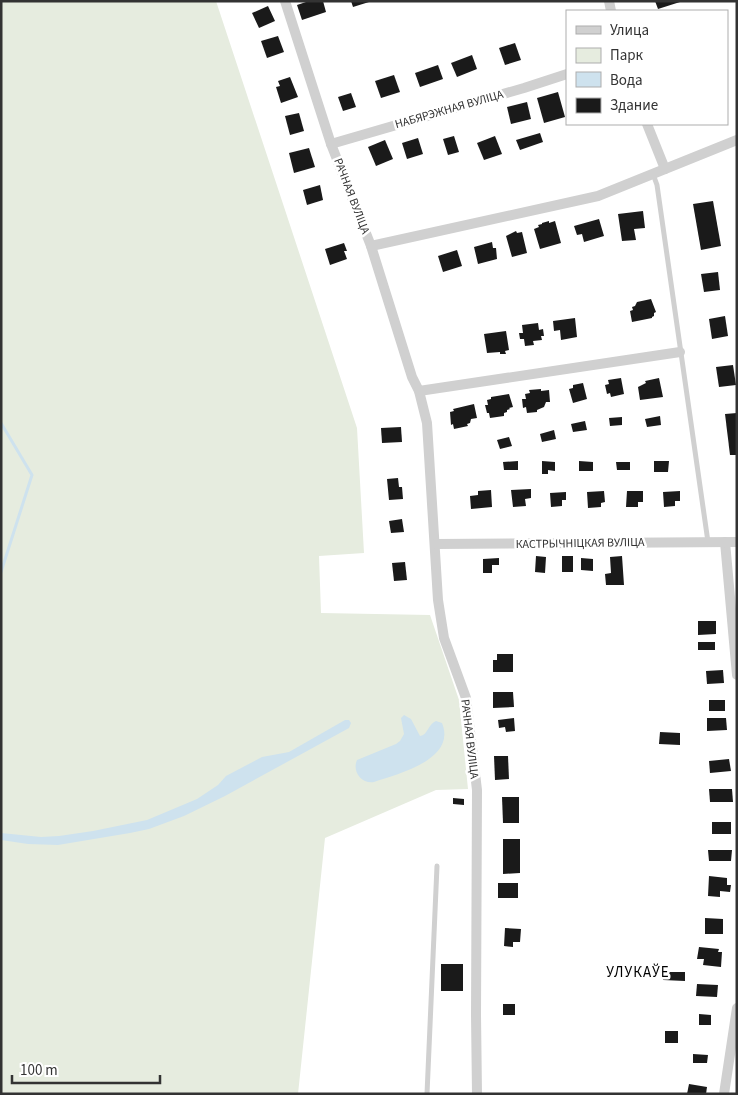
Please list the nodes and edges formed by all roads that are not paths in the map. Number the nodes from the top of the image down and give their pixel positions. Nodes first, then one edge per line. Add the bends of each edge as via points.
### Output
1 (285, 1) edge
2 (566, 74) edge
3 (647, 125) edge
4 (737, 140) edge
5 (331, 144) junction
6 (665, 169) junction
7 (653, 174) junction
8 (371, 246) junction
9 (680, 352) junction
10 (419, 390) junction
11 (708, 542) junction
12 (725, 542) junction
13 (737, 542) edge
14 (436, 544) junction
15 (737, 675) edge
16 (437, 866) dead end
17 (737, 1008) edge
18 (427, 1094) edge
19 (477, 1094) edge
20 (724, 1094) edge

1 - 5 street, РАЧНАЯ ВУЛІЦА
2 - 5 street, НАБЯРЭЖНАЯ ВУЛІЦА
3 - 6 street
4 - 6 street
5 - 8 street, РАЧНАЯ ВУЛІЦА
6 - 7 street
7 - 8 street via 598,196
7 - 9 lane
8 - 10 street, РАЧНАЯ ВУЛІЦА via 412,377
9 - 10 street
9 - 11 lane
10 - 14 street, РАЧНАЯ ВУЛІЦА via 427,423
11 - 12 street, КАСТРЫЧНІЦКАЯ ВУЛІЦА
11 - 14 street, КАСТРЫЧНІЦКАЯ ВУЛІЦА
12 - 13 street, КАСТРЫЧНІЦКАЯ ВУЛІЦА
12 - 15 street
14 - 19 street, РАЧНАЯ ВУЛІЦА via 438,600 444,638 466,698 477,790
16 - 18 lane
17 - 20 street

